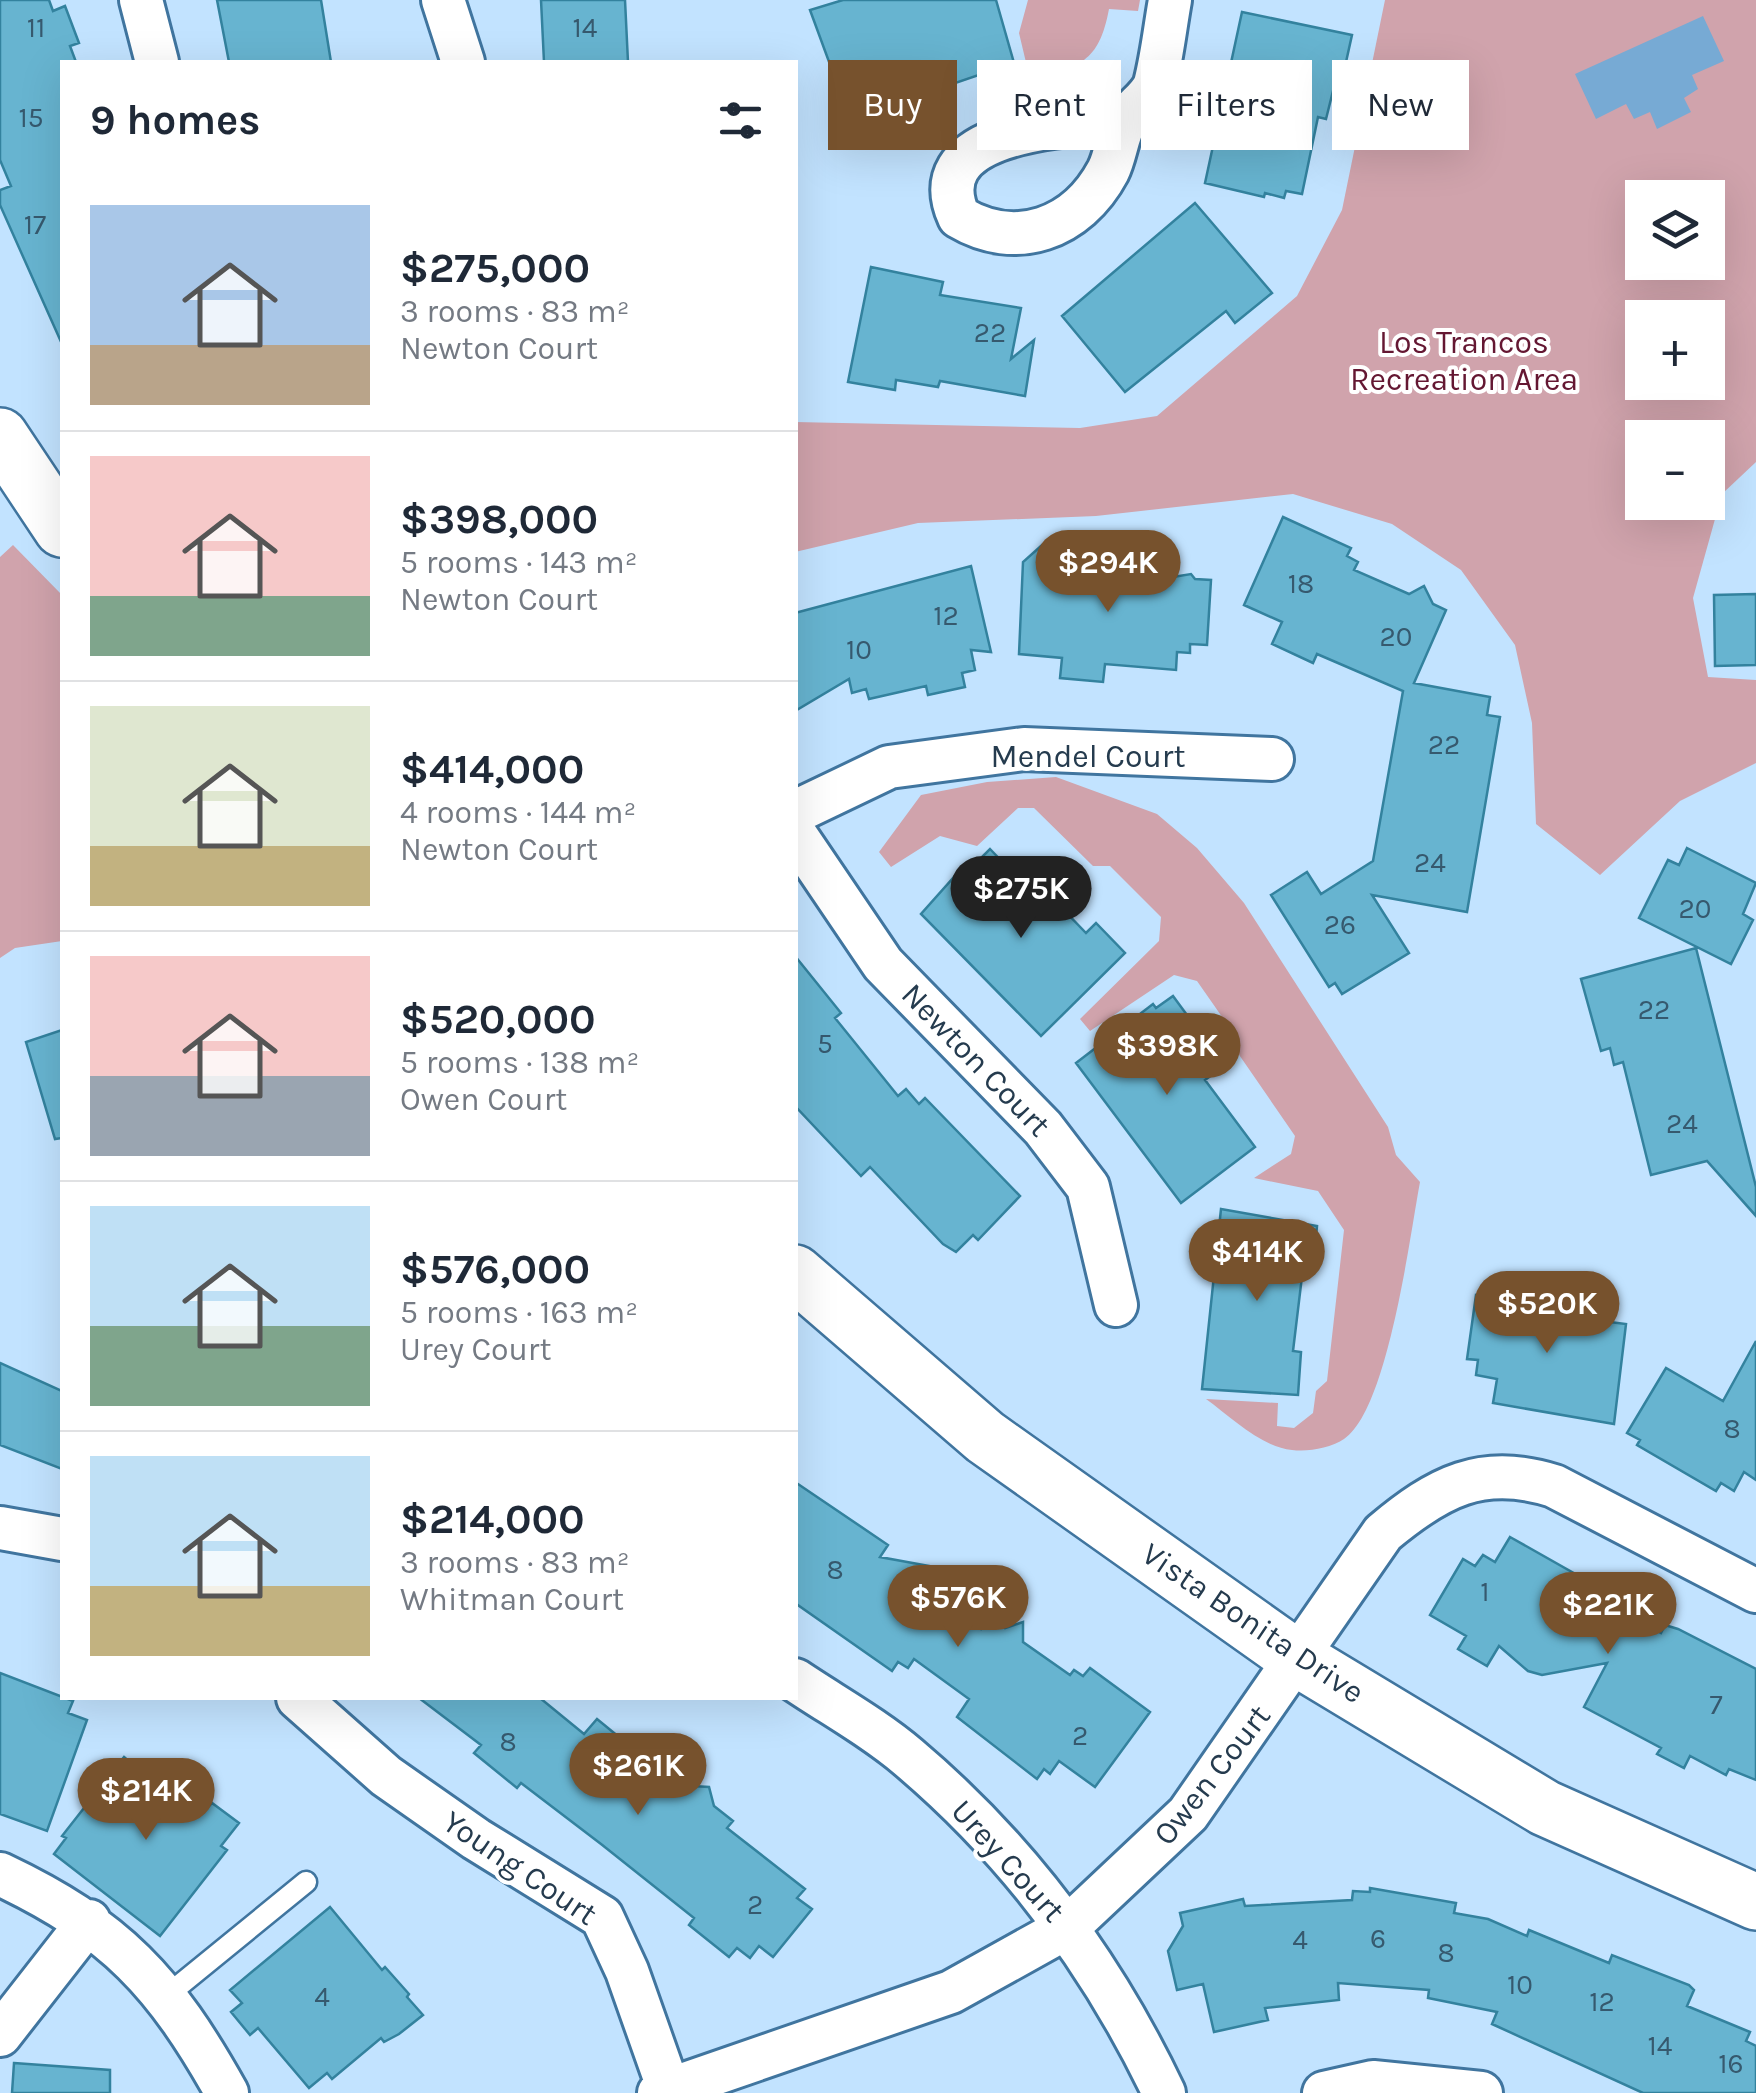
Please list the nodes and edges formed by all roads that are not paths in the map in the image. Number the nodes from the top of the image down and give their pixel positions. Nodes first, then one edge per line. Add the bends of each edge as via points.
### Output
1 (141, 0) edge
2 (443, 0) edge
3 (1170, 0) edge
4 (156, 60) edge
5 (462, 60) edge
6 (1126, 120) dead end
7 (0, 436) edge
8 (60, 526) edge
9 (1272, 759) dead end
10 (798, 811) edge
11 (798, 838) edge
12 (798, 1276) edge
13 (1116, 1305) dead end
14 (0, 1528) edge
15 (60, 1539) edge
16 (1756, 1591) edge
17 (1298, 1659) junction
18 (798, 1682) edge
19 (300, 1700) edge
20 (0, 1874) edge
21 (306, 1882) dead end
22 (1756, 1902) edge
23 (89, 1921) junction
24 (1068, 1927) junction
25 (166, 1997) junction
26 (0, 2035) edge
27 (664, 2092) edge
28 (227, 2093) edge
29 (1164, 2093) edge
30 (1324, 2093) edge
31 (1481, 2093) edge

1 - 4 street
2 - 5 street
3 - 6 street via 1154,89
7 - 8 street
9 - 10 street, Mendel Court via 1024,749 889,768
11 - 13 street, Newton Court via 884,964 1043,1128 1088,1187
12 - 17 street, Vista Bonita Drive via 986,1437
14 - 15 street
16 - 17 street, Owen Court via 1554,1486 1524,1476 1486,1476 1426,1497 1383,1534
17 - 22 street, Vista Bonita Drive via 1545,1808
17 - 24 street, Owen Court via 1188,1814
18 - 24 street, Urey Court via 907,1756 1022,1868
19 - 27 street, Young Court via 401,1786 602,1918
20 - 23 street
21 - 25 lane
23 - 25 street
23 - 26 street
24 - 27 street, Owen Court via 951,1992
24 - 29 street, Urey Court via 1133,2028
25 - 28 street
30 - 31 street via 1372,2082

